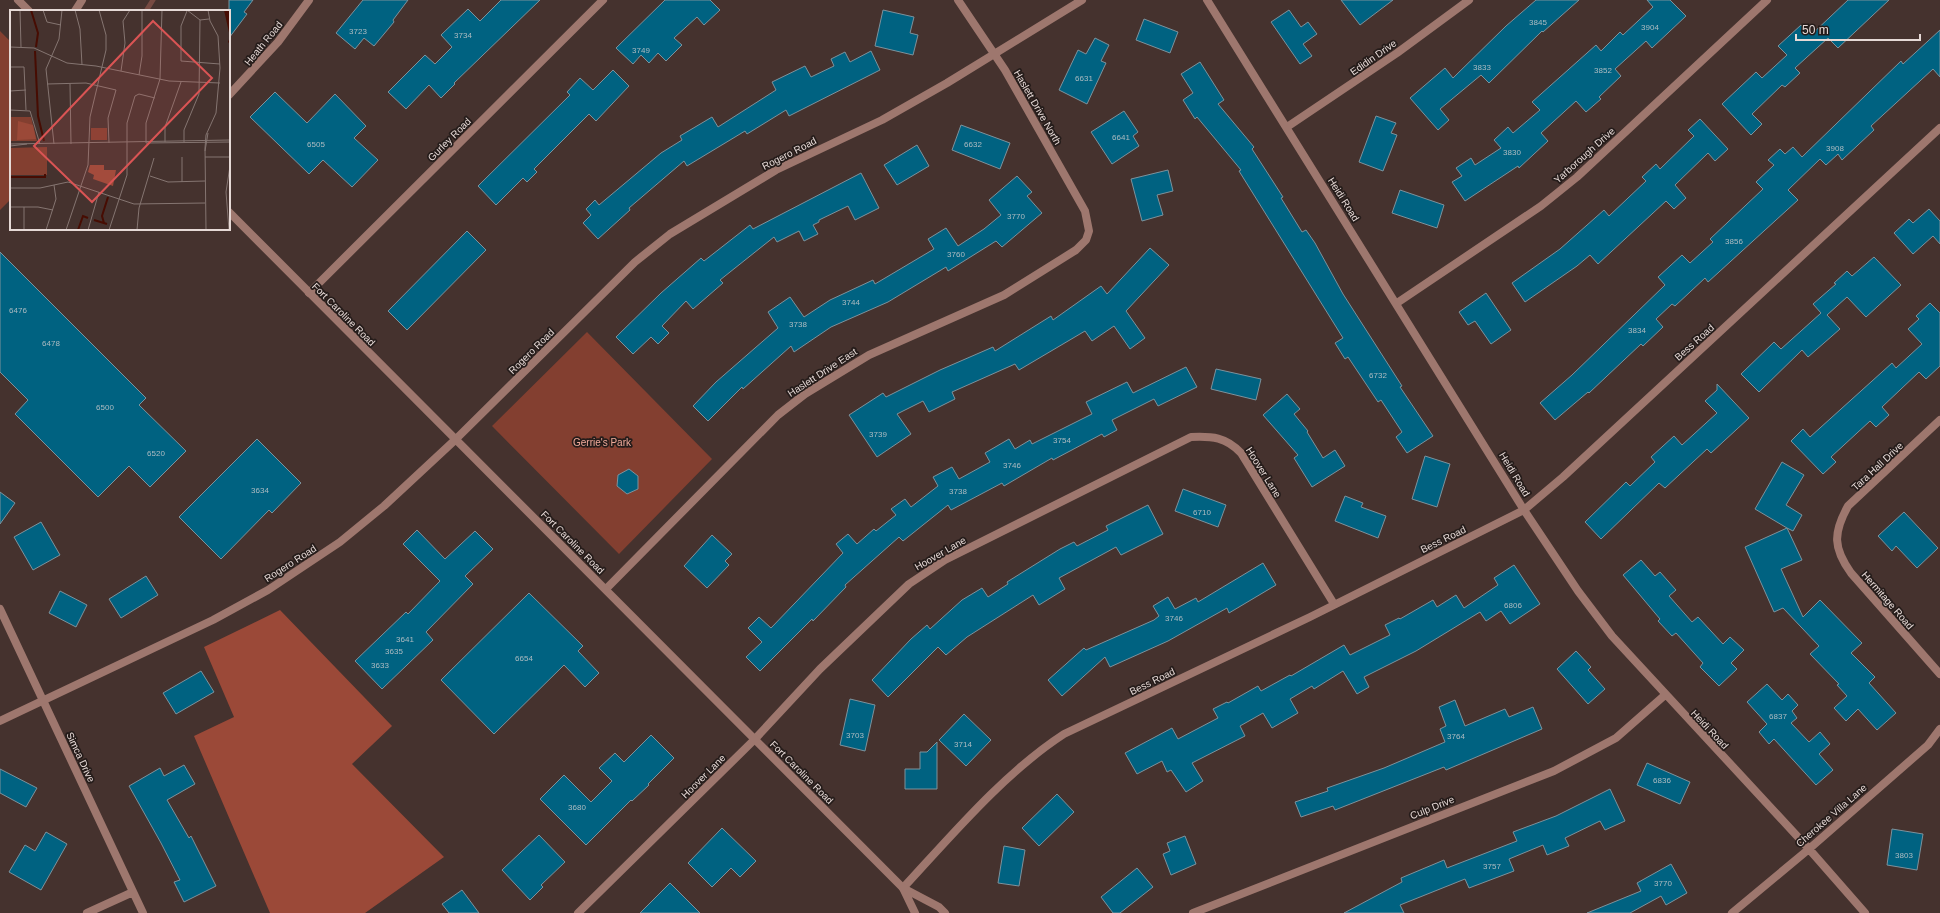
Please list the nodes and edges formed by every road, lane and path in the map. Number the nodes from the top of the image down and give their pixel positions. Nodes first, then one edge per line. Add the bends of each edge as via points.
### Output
1 (18, 0) edge
2 (82, 0) edge
3 (309, 0) edge
4 (603, 0) edge
5 (958, 0) edge
6 (1082, 0) edge
7 (1207, 0) edge
8 (1469, 0) edge
9 (1767, 0) edge
10 (28, 10) edge
11 (76, 10) edge
12 (994, 54) junction
13 (230, 94) edge
14 (1287, 127) junction
15 (1940, 128) edge
16 (230, 213) edge
17 (1089, 230) joint
18 (309, 292) junction
19 (1397, 302) junction
20 (1940, 420) edge
21 (455, 440) junction
22 (1524, 510) junction
23 (1837, 532) joint
24 (606, 589) junction
25 (1334, 604) junction
26 (0, 609) edge
27 (1940, 674) edge
28 (1665, 695) junction
29 (44, 700) junction
30 (0, 721) edge
31 (1940, 729) edge
32 (755, 739) junction
33 (1809, 849) junction
34 (903, 888) junction
35 (133, 892) junction
36 (87, 913) edge
37 (143, 913) edge
38 (578, 913) edge
39 (915, 913) edge
40 (945, 913) edge
41 (1193, 913) edge
42 (1732, 913) edge
43 (1866, 913) edge

1 - 10 street
2 - 11 street
3 - 13 street, Heath Road via 278,42
4 - 18 street, Gurley Road
5 - 12 street, Haslett Drive North
6 - 12 street, Rogero Road
7 - 14 street, Heidi Road
8 - 14 street, Edidin Drive via 1397,53
9 - 19 street, Yarborough Drive via 1577,177 1547,201
12 - 17 street, Haslett Drive North via 1086,211
12 - 21 street, Rogero Road via 882,120 776,170 670,234 635,262
14 - 19 street, Heidi Road
15 - 22 street, Bess Road via 1569,472
16 - 18 street, Fort Caroline Road
17 - 24 street, Haslett Drive East via 1086,240 1076,250 1004,295 870,354 804,394 778,415
18 - 21 street, Fort Caroline Road
19 - 22 street, Heidi Road
20 - 23 street, Tara Hall Drive via 1848,506
21 - 24 street, Fort Caroline Road
21 - 29 street, Rogero Road via 384,506 340,542 268,590 213,620
22 - 25 street, Bess Road
22 - 28 street, Heidi Road via 1612,636
23 - 27 street, Hermitage Road via 1841,558 1851,573
24 - 32 street, Fort Caroline Road
25 - 32 street, Hoover Lane via 1241,453 1217,437 1191,437 931,568 909,584 820,669
25 - 34 street, Bess Road via 1064,734 1034,756 969,816
26 - 29 street, Simca Drive
28 - 33 street, Heidi Road
28 - 41 street, Culp Drive via 1616,738 1554,771
29 - 30 street, Rogero Road
29 - 35 street, Simca Drive
31 - 33 street, Cherokee Villa Lane via 1928,745
32 - 34 street, Fort Caroline Road
32 - 38 street, Hoover Lane
33 - 42 street, Cherokee Villa Lane
33 - 43 street, Heidi Road
34 - 39 street, Fort Caroline Road
34 - 40 street, Fort Caroline Road
35 - 36 street
35 - 37 street, Simca Drive

